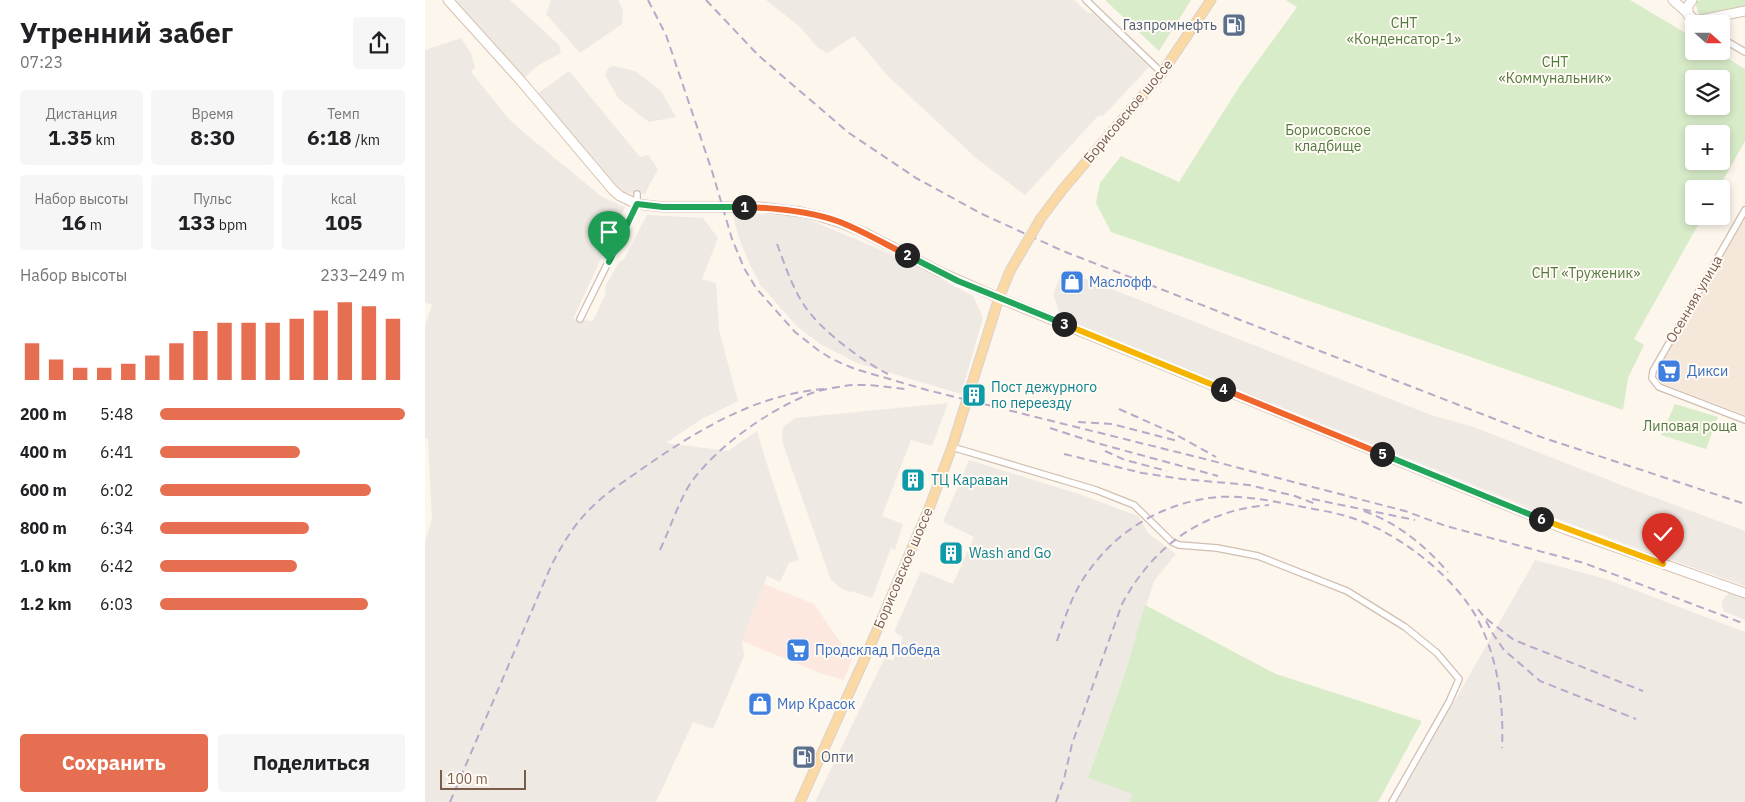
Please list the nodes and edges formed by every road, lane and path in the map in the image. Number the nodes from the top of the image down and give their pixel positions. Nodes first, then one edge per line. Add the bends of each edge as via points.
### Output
1 (448, 0) edge
2 (1086, 0) edge
3 (1211, 0) edge
4 (1673, 0) edge
5 (1692, 0) edge
6 (1745, 11) edge
7 (1688, 15) joint
8 (1728, 15) edge
9 (1730, 43) edge
10 (1745, 52) edge
11 (1162, 73) junction
12 (637, 194) dead end
13 (637, 204) junction
14 (1745, 210) edge
15 (999, 298) junction
16 (580, 319) dead end
17 (1745, 420) edge
18 (952, 447) junction
19 (1745, 593) edge
20 (799, 802) edge
21 (1392, 802) edge

1 - 13 main road via 613,190
2 - 11 street
3 - 11 main road, Борисовское шоссе
4 - 7 main road
5 - 7 main road
6 - 8 main road
9 - 10 street
11 - 15 main road, Борисовское шоссе, bridge via 1041,218 1010,271
12 - 13 street
13 - 15 main road via 760,208 819,216 865,233 952,278
13 - 16 street
14 - 17 street, Осенняя улица via 1653,371 1652,378 1659,387
15 - 18 main road, Борисовское шоссе
15 - 19 main road via 1565,529
18 - 20 main road, Борисовское шоссе via 868,651
18 - 21 street via 1096,490 1134,505 1179,545 1259,556 1317,578 1347,591 1411,632 1437,653 1459,679

